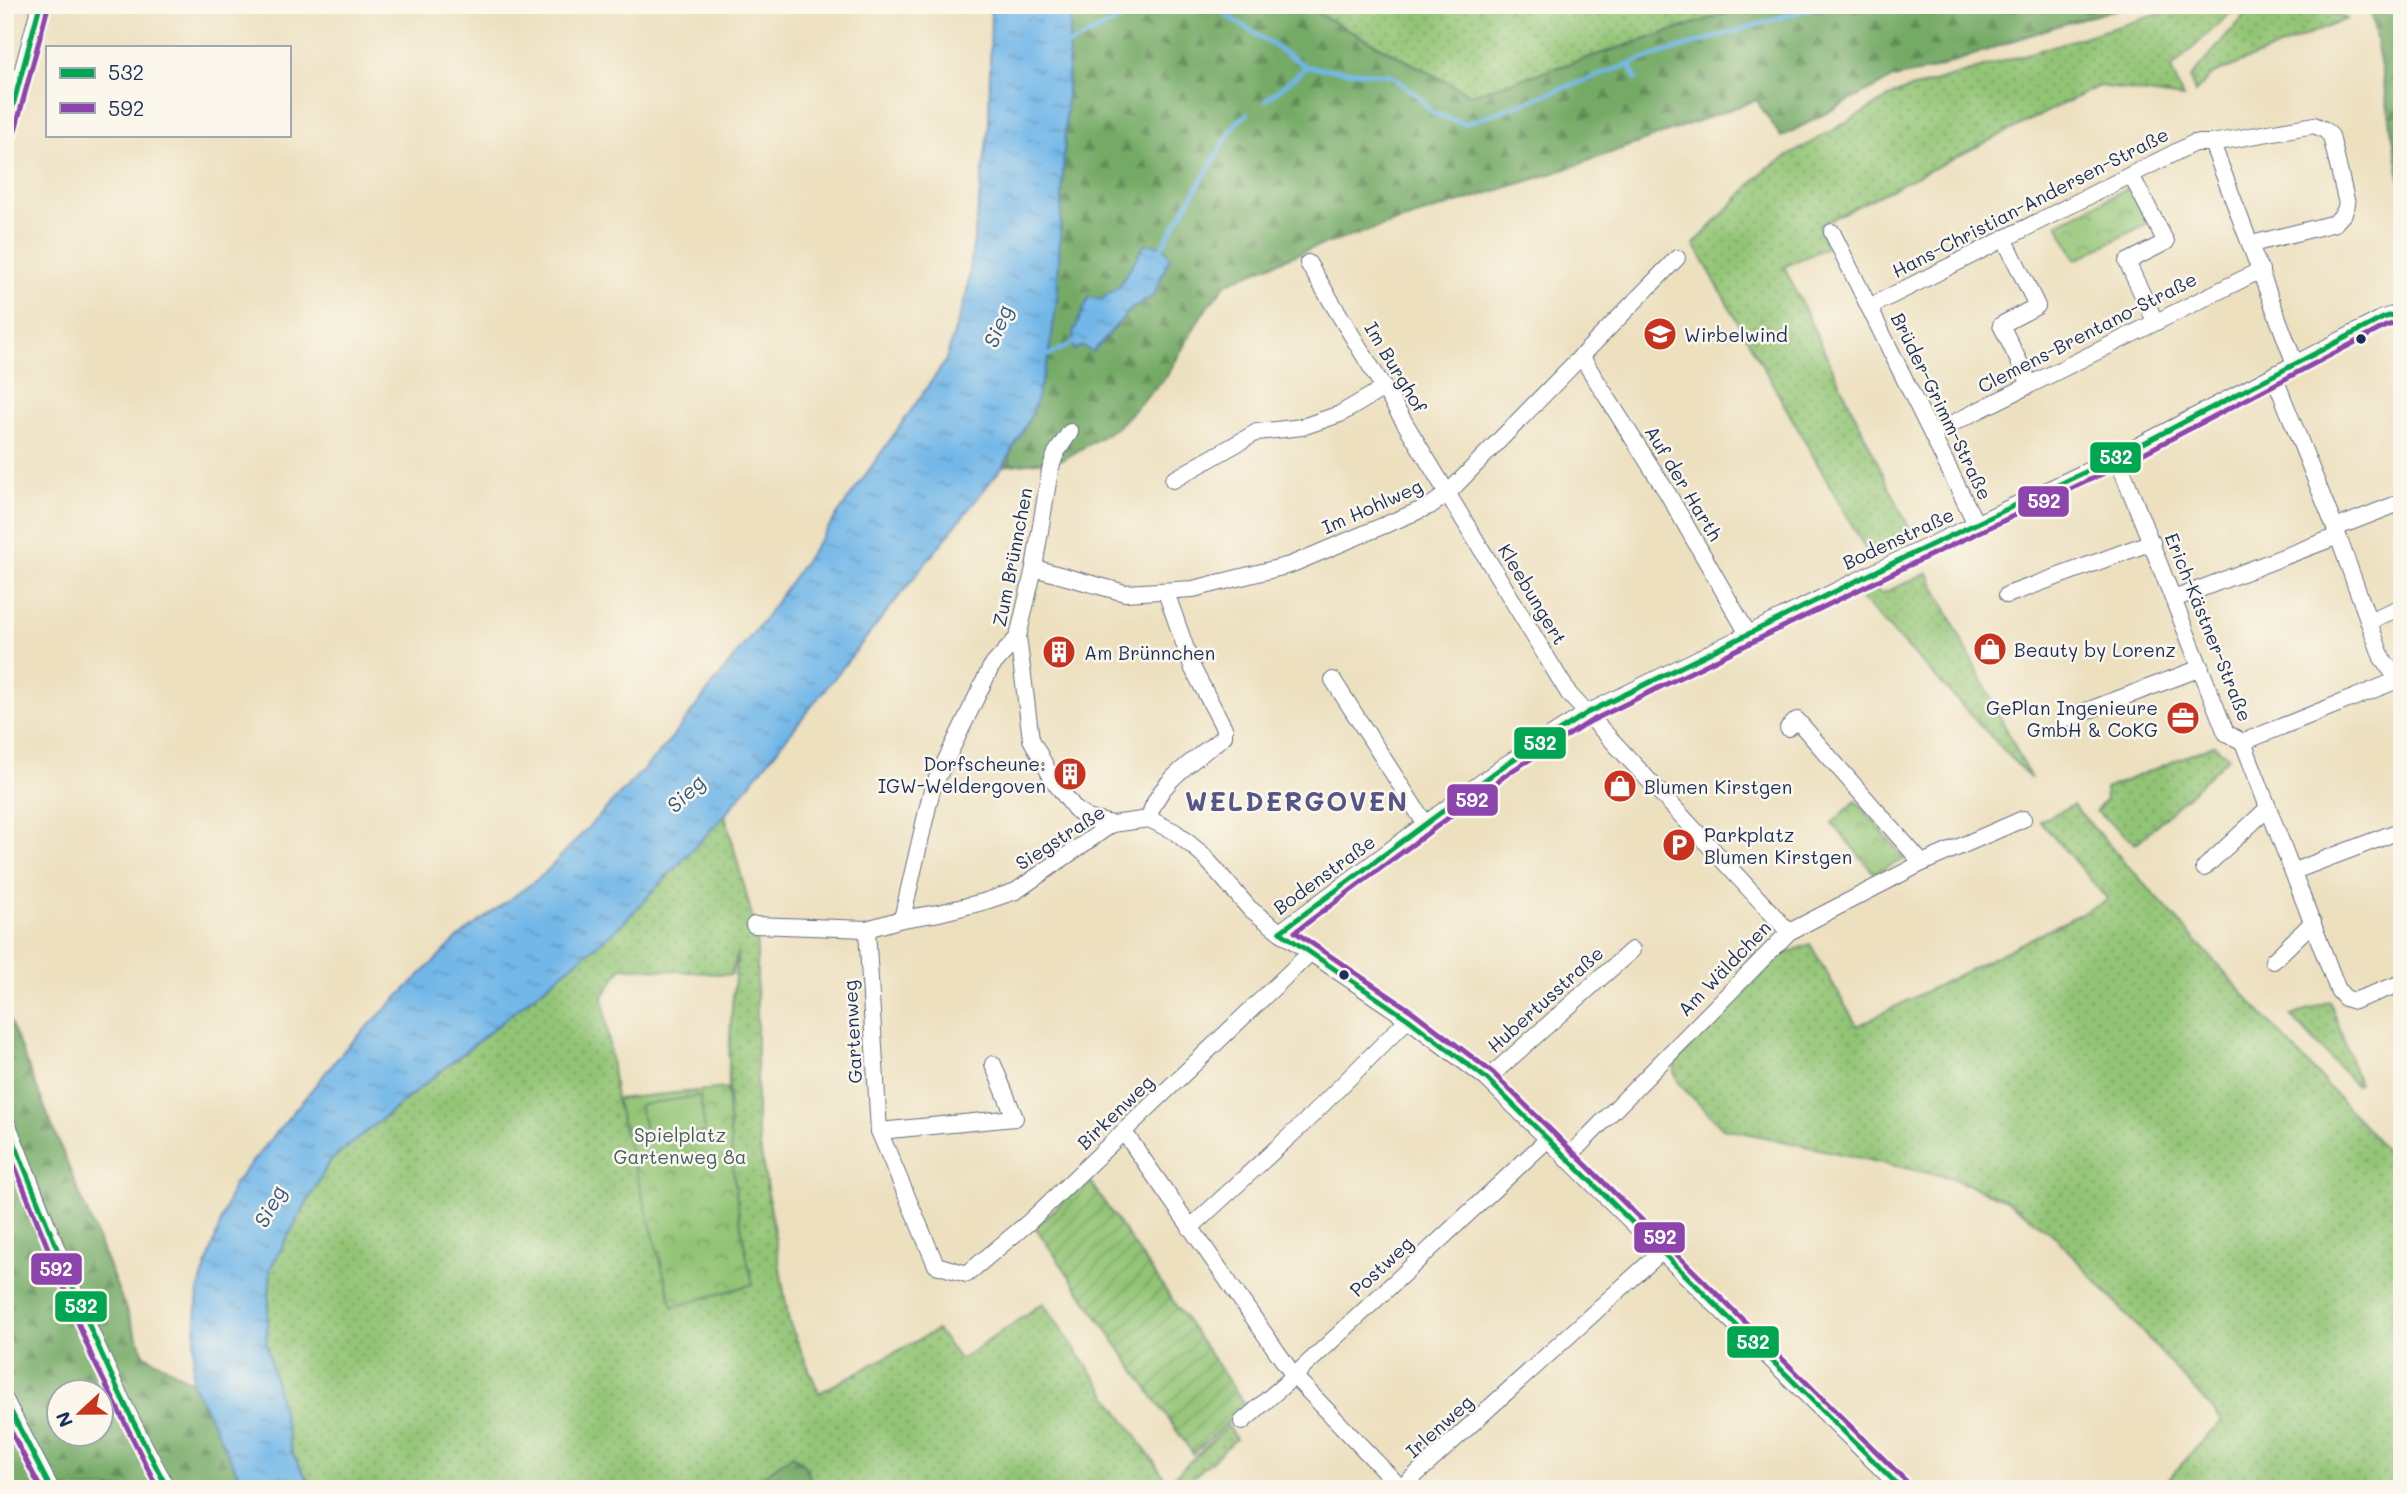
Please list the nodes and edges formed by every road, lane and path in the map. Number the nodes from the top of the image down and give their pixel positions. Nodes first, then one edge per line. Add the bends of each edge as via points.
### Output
1 (40, 5) edge
2 (5, 136) edge
3 (2212, 142) junction
4 (2131, 175) junction
5 (1832, 232) dead end
6 (2004, 238) junction
7 (2252, 244) junction
8 (1677, 258) dead end
9 (1308, 263) dead end
10 (2261, 270) junction
11 (1869, 307) junction
12 (2402, 312) edge
13 (2155, 321) junction
14 (1581, 356) junction
15 (2295, 363) junction
16 (2274, 376) junction
17 (2030, 384) junction
18 (1384, 388) junction
19 (1070, 432) dead end
20 (1933, 433) junction
21 (2117, 457) junction
22 (1172, 480) dead end
23 (1448, 494) junction
24 (2402, 502) edge
25 (1976, 524) junction
26 (2336, 532) junction
27 (2152, 542) junction
28 (1034, 568) junction
29 (1166, 592) junction
30 (2007, 595) dead end
31 (2174, 599) junction
32 (2402, 607) edge
33 (2368, 621) junction
34 (1748, 634) junction
35 (1018, 637) junction
36 (2201, 668) junction
37 (1333, 680) dead end
38 (2400, 682) edge
39 (1587, 713) junction
40 (2065, 719) dead end
41 (1788, 728) dead end
42 (2243, 742) junction
43 (2268, 808) junction
44 (1149, 819) junction
45 (2023, 819) dead end
46 (1112, 824) junction
47 (1426, 825) junction
48 (2402, 830) edge
49 (1922, 863) junction
50 (2204, 868) dead end
51 (2294, 871) junction
52 (902, 919) junction
53 (2314, 922) junction
54 (754, 925) dead end
55 (867, 929) junction
56 (1280, 932) junction
57 (1789, 932) junction
58 (1632, 950) dead end
59 (1311, 952) junction
60 (2273, 961) dead end
61 (2402, 983) edge
62 (1408, 1019) junction
63 (993, 1064) dead end
64 (1487, 1080) junction
65 (5, 1118) edge
66 (879, 1131) junction
67 (1124, 1132) junction
68 (1547, 1140) junction
69 (1566, 1159) junction
70 (1190, 1228) junction
71 (1661, 1252) junction
72 (936, 1265) joint
73 (1294, 1376) junction
74 (5, 1400) edge
75 (1242, 1422) dead end
76 (51, 1489) edge
77 (168, 1489) edge
78 (1902, 1489) edge

1 - 2 street
3 - 4 street, Hans-Christian-Andersen-Straße via 2194,143
3 - 7 street
3 - 7 street, Hans-Christian-Andersen-Straße via 2314,125 2332,136 2347,204 2344,213 2335,223
4 - 6 street, Hans-Christian-Andersen-Straße
4 - 13 street via 2166,242 2127,262
5 - 11 street, Brüder-Grimm-Straße
6 - 11 street, Hans-Christian-Andersen-Straße
6 - 17 street via 2037,306 2001,325
7 - 10 street
8 - 14 street, Im Hohlweg
9 - 18 street, Im Burghof
10 - 13 street, Clemens-Brentano-Straße
10 - 15 street
11 - 20 street, Brüder-Grimm-Straße
12 - 15 street, Bodenstraße
13 - 17 street, Clemens-Brentano-Straße
14 - 23 street, Im Hohlweg
14 - 34 street, Auf der Harth via 1668,494
15 - 16 street, Bodenstraße
16 - 21 street, Bodenstraße
16 - 26 street
17 - 20 street, Clemens-Brentano-Straße
18 - 22 street via 1327,419 1258,432
18 - 23 street, Im Burghof
19 - 28 street, Zum Brünnchen via 1050,470
20 - 25 street, Brüder-Grimm-Straße
21 - 25 street, Bodenstraße
21 - 27 street, Erich-Kästner-Straße
23 - 29 street, Im Hohlweg via 1430,506 1290,565
23 - 39 street, Kleebungert via 1569,694
24 - 26 street
25 - 34 street, Bodenstraße
26 - 31 street
26 - 33 street
27 - 30 street
27 - 31 street, Erich-Kästner-Straße
28 - 29 street, Im Hohlweg via 1125,593
28 - 35 street, Zum Brünnchen
29 - 44 street via 1193,669 1224,736 1158,792
31 - 36 street, Erich-Kästner-Straße
32 - 33 street
33 - 38 street via 2382,659
34 - 39 street, Bodenstraße
35 - 46 street, Zum Brünnchen via 1031,739 1075,809 1087,818
35 - 52 street via 992,667 932,789
36 - 40 street
36 - 42 street, Erich-Kästner-Straße via 2226,733
37 - 47 street
38 - 42 street
39 - 47 street, Bodenstraße via 1505,765
39 - 57 street, Kleebungert
41 - 49 street via 1797,720
42 - 43 street, Erich-Kästner-Straße
43 - 50 street
43 - 51 street, Erich-Kästner-Straße
44 - 46 street, Siegstraße
44 - 56 street via 1202,854 1249,908
45 - 49 street, Am Wäldchen
46 - 52 street, Siegstraße via 1016,891
47 - 56 street, Bodenstraße
48 - 51 street
49 - 57 street, Am Wäldchen
51 - 53 street, Erich-Kästner-Straße
52 - 55 street, Siegstraße
53 - 60 street
53 - 61 street, Erich-Kästner-Straße via 2345,998 2354,1001
54 - 55 street, Siegstraße
55 - 66 street, Gartenweg
56 - 59 street
57 - 69 street, Am Wäldchen
58 - 64 street, Hubertusstraße
59 - 62 street
59 - 67 street, Birkenweg
62 - 64 street
62 - 70 street via 1304,1124
63 - 66 street via 1015,1118
64 - 68 street
65 - 77 street via 139,1437
66 - 72 street, Gartenweg
67 - 70 street, Irlenweg
67 - 72 street, Birkenweg via 967,1274
68 - 69 street
68 - 73 street, Postweg
69 - 71 street
70 - 73 street, Irlenweg
71 - 73 street, Irlenweg via 1401,1488
71 - 78 street
73 - 75 street, Postweg
74 - 76 street

